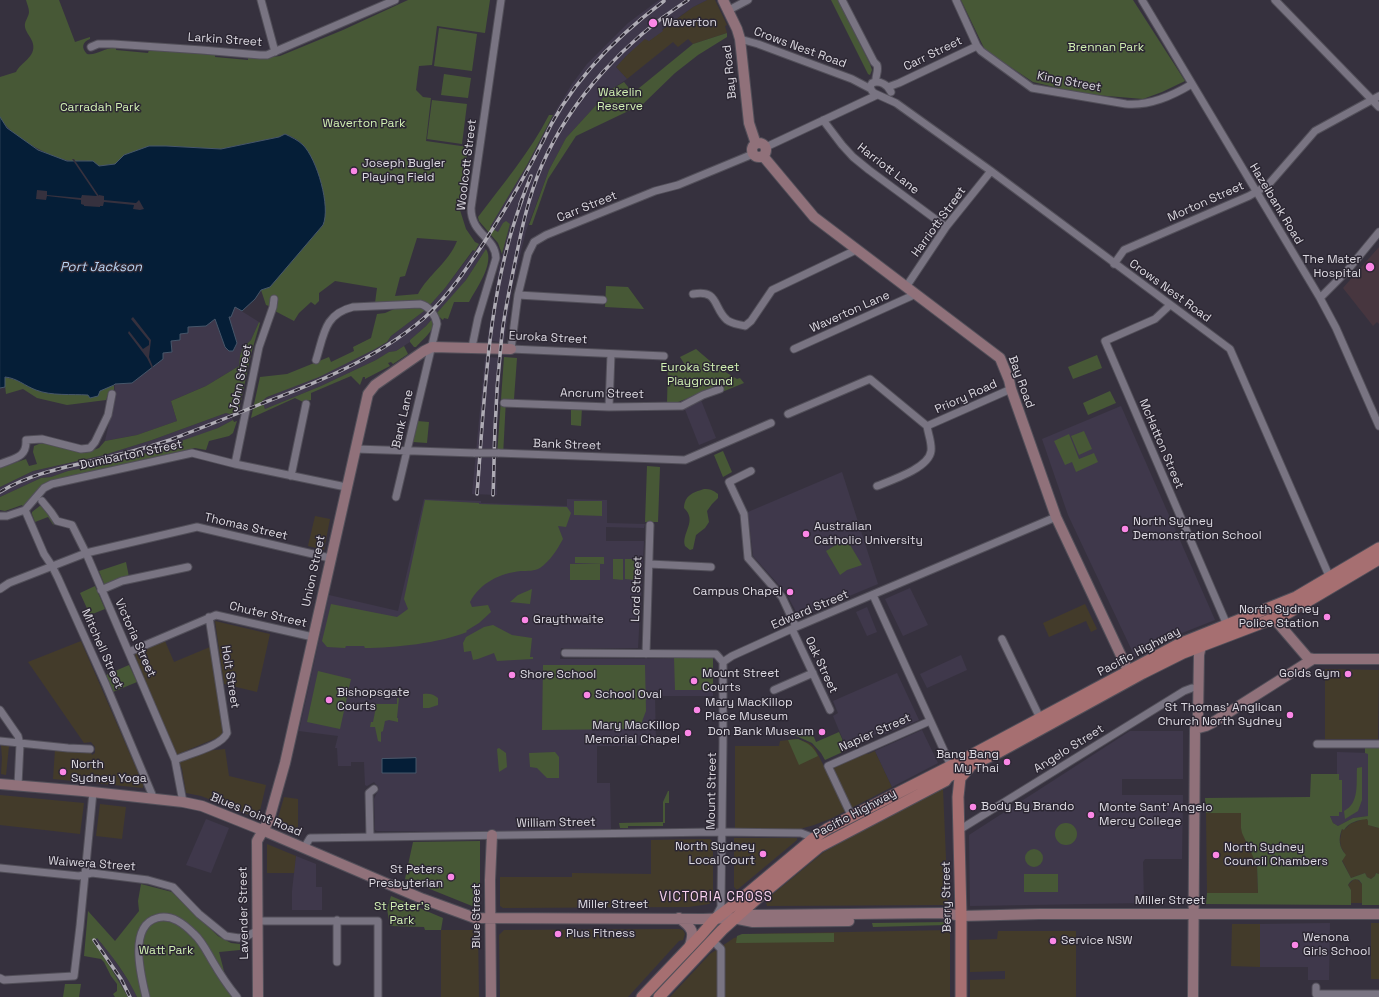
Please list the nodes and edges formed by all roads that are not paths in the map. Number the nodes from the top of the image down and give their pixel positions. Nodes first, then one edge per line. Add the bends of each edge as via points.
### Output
1 (261, 0) edge
2 (395, 0) edge
3 (501, 0) edge
4 (723, 0) edge
5 (748, 0) edge
6 (842, 0) edge
7 (956, 0) edge
8 (1142, 0) edge
9 (1274, 0) edge
10 (729, 10) junction
11 (740, 39) junction
12 (977, 46) junction
13 (91, 48) dead end
14 (275, 52) junction
15 (1192, 84) junction
16 (879, 90) junction
17 (1376, 98) edge
18 (1379, 107) edge
19 (823, 120) junction
20 (756, 144) junction
21 (765, 152) junction
22 (753, 154) junction
23 (991, 171) junction
24 (1256, 192) junction
25 (946, 227) junction
26 (1379, 232) edge
27 (856, 250) junction
28 (1114, 264) junction
29 (906, 287) junction
30 (693, 294) dead end
31 (916, 294) junction
32 (518, 295) junction
33 (1320, 298) junction
34 (274, 299) dead end
35 (603, 300) dead end
36 (1170, 305) junction
37 (432, 347) junction
38 (472, 348) junction
39 (511, 349) junction
40 (794, 349) dead end
41 (611, 354) junction
42 (664, 356) dead end
43 (316, 360) dead end
44 (720, 389) dead end
45 (1011, 389) junction
46 (112, 394) dead end
47 (504, 403) dead end
48 (306, 404) dead end
49 (609, 407) junction
50 (1376, 412) edge
51 (788, 414) dead end
52 (771, 423) dead end
53 (927, 426) junction
54 (1379, 426) edge
55 (355, 449) junction
56 (407, 450) junction
57 (0, 464) edge
58 (235, 464) junction
59 (751, 471) dead end
60 (291, 476) junction
61 (877, 486) dead end
62 (346, 487) junction
63 (396, 497) dead end
64 (42, 501) dead end
65 (25, 510) junction
66 (0, 516) edge
67 (1056, 517) junction
68 (650, 525) dead end
69 (1379, 548) edge
70 (86, 553) junction
71 (330, 558) junction
72 (1379, 559) edge
73 (649, 564) junction
74 (52, 566) junction
75 (188, 567) dead end
76 (711, 567) dead end
77 (1330, 578) junction
78 (0, 590) edge
79 (101, 590) junction
80 (873, 595) junction
81 (209, 617) junction
82 (1276, 618) junction
83 (1227, 625) junction
84 (794, 628) junction
85 (313, 637) junction
86 (1002, 639) dead end
87 (1199, 641) junction
88 (1189, 651) junction
89 (129, 652) junction
90 (565, 654) dead end
91 (646, 654) junction
92 (1313, 659) junction
93 (1379, 659) edge
94 (723, 662) junction
95 (813, 673) junction
96 (1130, 675) junction
97 (1192, 688) junction
98 (774, 690) dead end
99 (0, 710) edge
100 (830, 710) dead end
101 (1040, 718) junction
102 (930, 721) junction
103 (1195, 729) junction
104 (0, 741) edge
105 (20, 744) junction
106 (1317, 744) dead end
107 (1378, 744) edge
108 (90, 749) dead end
109 (175, 760) junction
110 (972, 765) junction
111 (951, 766) junction
112 (948, 777) junction
113 (0, 784) edge
114 (18, 785) junction
115 (913, 785) junction
116 (374, 789) dead end
117 (93, 792) junction
118 (958, 797) junction
119 (154, 799) junction
120 (183, 802) junction
121 (852, 817) junction
122 (262, 830) junction
123 (959, 830) junction
124 (723, 833) junction
125 (492, 835) junction
126 (370, 837) junction
127 (814, 838) junction
128 (304, 848) junction
129 (0, 868) edge
130 (86, 874) junction
131 (1194, 914) junction
132 (1379, 914) edge
133 (961, 916) junction
134 (679, 918) junction
135 (736, 918) junction
136 (490, 919) junction
137 (715, 919) junction
138 (337, 920) junction
139 (257, 926) junction
140 (717, 945) dead end
141 (689, 948) junction
142 (337, 962) dead end
143 (0, 978) edge
144 (1316, 987) dead end
145 (1379, 994) edge
146 (146, 997) edge
147 (237, 997) edge
148 (258, 997) edge
149 (378, 997) edge
150 (491, 997) edge
151 (642, 997) edge
152 (659, 997) edge
153 (721, 997) edge
154 (961, 997) edge
155 (1193, 997) edge

1 - 14 street
2 - 14 street, Larkin Street
3 - 38 street, Woolcott Street via 471,208 474,224 494,249 496,258
4 - 10 street, Bay Road
5 - 10 street
6 - 16 street via 877,65
7 - 12 street, King Street
8 - 15 street, Hazelbank Road
9 - 17 street
10 - 11 street, Bay Road
11 - 16 street, Crows Nest Road
11 - 20 street, Bay Road via 749,124
12 - 15 street, King Street via 984,54 1029,86 1046,90 1140,105 1157,101
12 - 16 street, Carr Street
13 - 14 street, Larkin Street via 98,44 113,44 260,55
15 - 24 street, Hazelbank Road
16 - 19 street via 864,101
16 - 23 street, Crows Nest Road
17 - 18 street
17 - 24 street, Morton Street via 1315,131 1268,185
19 - 21 street
19 - 25 street, Harriott Lane via 853,157
20 - 21 street via 763,144
20 - 22 street via 752,147
21 - 22 street via 759,158
21 - 27 street, Bay Road via 814,217
22 - 32 street, Carr Street via 537,240 530,250
23 - 25 street, Harriott Street
23 - 28 street, Crows Nest Road
24 - 28 street, Morton Street via 1124,250
24 - 33 street, Hazelbank Road
25 - 29 street, Harriott Street
26 - 33 street via 1346,272
27 - 29 street, Bay Road
27 - 30 street via 772,290 745,326 732,323 725,318 712,298 702,293
28 - 36 street, Crows Nest Road
29 - 31 street, Bay Road
31 - 40 street, Waverton Lane
31 - 45 street, Bay Road via 1000,358
32 - 35 street
32 - 39 street, Carr Street
33 - 50 street, Hazelbank Road
34 - 58 street, John Street via 259,347
36 - 77 street, Crows Nest Road via 1230,349
36 - 83 street, McHatton Street via 1155,319 1105,341
37 - 38 street, Euroka Street
37 - 43 street, Bank Lane via 437,322 425,305 353,307 339,312 327,324
37 - 55 street, Union Street via 369,390
37 - 56 street, Bank Lane
38 - 39 street, Euroka Street
39 - 41 street, Euroka Street
41 - 42 street, Euroka Street
41 - 49 street
44 - 49 street, Ancrum Street via 682,406
45 - 53 street, Priory Road
45 - 67 street, Bay Road
46 - 57 street via 108,415 90,448 81,449 45,439 26,440 26,449 22,455
47 - 49 street, Ancrum Street
48 - 60 street
50 - 54 street, Hazelbank Road
51 - 53 street via 870,379
52 - 56 street, Bank Street, bridge via 686,460
53 - 61 street, Priory Road via 931,452 927,461
55 - 56 street, Bank Street
55 - 62 street, Union Street
56 - 63 street, Bank Lane
58 - 60 street, Dumbarton Street
58 - 65 street, Dumbarton Street via 192,453 52,484 44,488
59 - 84 street, Oak Street via 728,482 744,514 748,558 782,597
60 - 62 street, Dumbarton Street
62 - 71 street, Union Street
64 - 70 street, Victoria Street via 57,522 72,524
65 - 66 street
65 - 74 street, Mitchell Street
67 - 80 street, Edward Street
67 - 96 street, Bay Road
68 - 73 street, Lord Street
69 - 77 main road, Pacific Highway
70 - 71 street, Thomas Street via 196,527
70 - 74 street, Thomas Street
70 - 79 street, Victoria Street
71 - 85 street, Union Street
72 - 82 main road, Pacific Highway via 1305,604
73 - 76 street
73 - 91 street, Lord Street
74 - 78 street, Thomas Street via 9,583
74 - 119 street, Mitchell Street
75 - 79 street via 122,581
77 - 83 main road, Pacific Highway via 1286,602
79 - 89 street, Victoria Street
80 - 84 street, Edward Street
80 - 102 street
81 - 85 street, Chuter Street via 216,615
81 - 89 street, Chuter Street
81 - 109 street, Holt Street via 227,730 224,739
82 - 87 main road, Pacific Highway
82 - 92 street via 1305,655
83 - 87 main road, Pacific Highway
84 - 94 street, Edward Street
84 - 95 street, Oak Street
85 - 122 street, Union Street via 281,777 269,820
86 - 101 street
87 - 88 main road, Pacific Highway
87 - 96 main road, Pacific Highway via 1179,644
87 - 103 street via 1198,716
88 - 96 main road, Pacific Highway
88 - 97 street via 1192,660
89 - 109 street, Victoria Street
90 - 91 street
91 - 94 street via 716,654
92 - 93 street
92 - 103 street via 1212,723
94 - 124 street, Mount Street
95 - 98 street
95 - 100 street, Oak Street
96 - 101 main road, Pacific Highway
96 - 110 main road, Pacific Highway
97 - 103 street via 1192,716
97 - 123 street, Angelo Street via 1165,702
99 - 105 street via 18,736
101 - 111 main road, Pacific Highway
102 - 111 street
102 - 121 street, Napier Street via 828,766
103 - 131 street
104 - 105 street
105 - 108 street
105 - 114 street
106 - 107 street
109 - 120 street, Victoria Street
110 - 112 main road, Pacific Highway
110 - 118 main road, Berry Street via 960,778
111 - 115 main road, Pacific Highway
112 - 115 main road, Pacific Highway via 926,785
112 - 118 main road, Berry Street
112 - 135 main road, Pacific Highway via 945,781 819,847
113 - 114 street, Blues Point Road
114 - 117 street, Blues Point Road
115 - 121 main road, Pacific Highway
116 - 126 street via 369,793
117 - 119 street, Blues Point Road
117 - 130 street
118 - 123 main road, Berry Street
119 - 120 street, Blues Point Road
120 - 122 street, Blues Point Road via 202,806
121 - 127 main road, Pacific Highway
122 - 128 street, Blues Point Road
122 - 139 street, Lavender Street via 256,841
123 - 133 main road, Berry Street
124 - 125 street, William Street
124 - 127 street, William Street via 801,833
124 - 137 street, Mount Street via 721,907
125 - 126 street, William Street
125 - 136 street, Blue Street
126 - 128 street, William Street via 310,838
127 - 137 main road, Pacific Highway
128 - 136 street, Blues Point Road via 453,911 472,918
129 - 130 street, Waiwera Street via 79,876
130 - 139 street, Waiwera Street via 148,880 173,887 199,914 226,936 247,936
130 - 143 street via 74,976 4,980
131 - 132 street, Miller Street
131 - 133 street, Miller Street
131 - 155 street
133 - 135 street, Miller Street via 949,919 783,922 750,922
133 - 154 main road, Berry Street
134 - 136 street, Miller Street
134 - 137 street, Miller Street
134 - 141 street via 692,930 693,937
135 - 137 street, Miller Street
135 - 152 main road, Pacific Highway via 710,941
136 - 150 street, Blue Street
137 - 141 main road, Pacific Highway
138 - 139 street
138 - 142 street
138 - 149 street via 378,921
139 - 148 street, Lavender Street
140 - 153 street via 721,949
141 - 151 main road, Pacific Highway
144 - 145 street via 1316,994
146 - 147 street via 139,959 141,933 149,921 165,916 173,918 194,933

